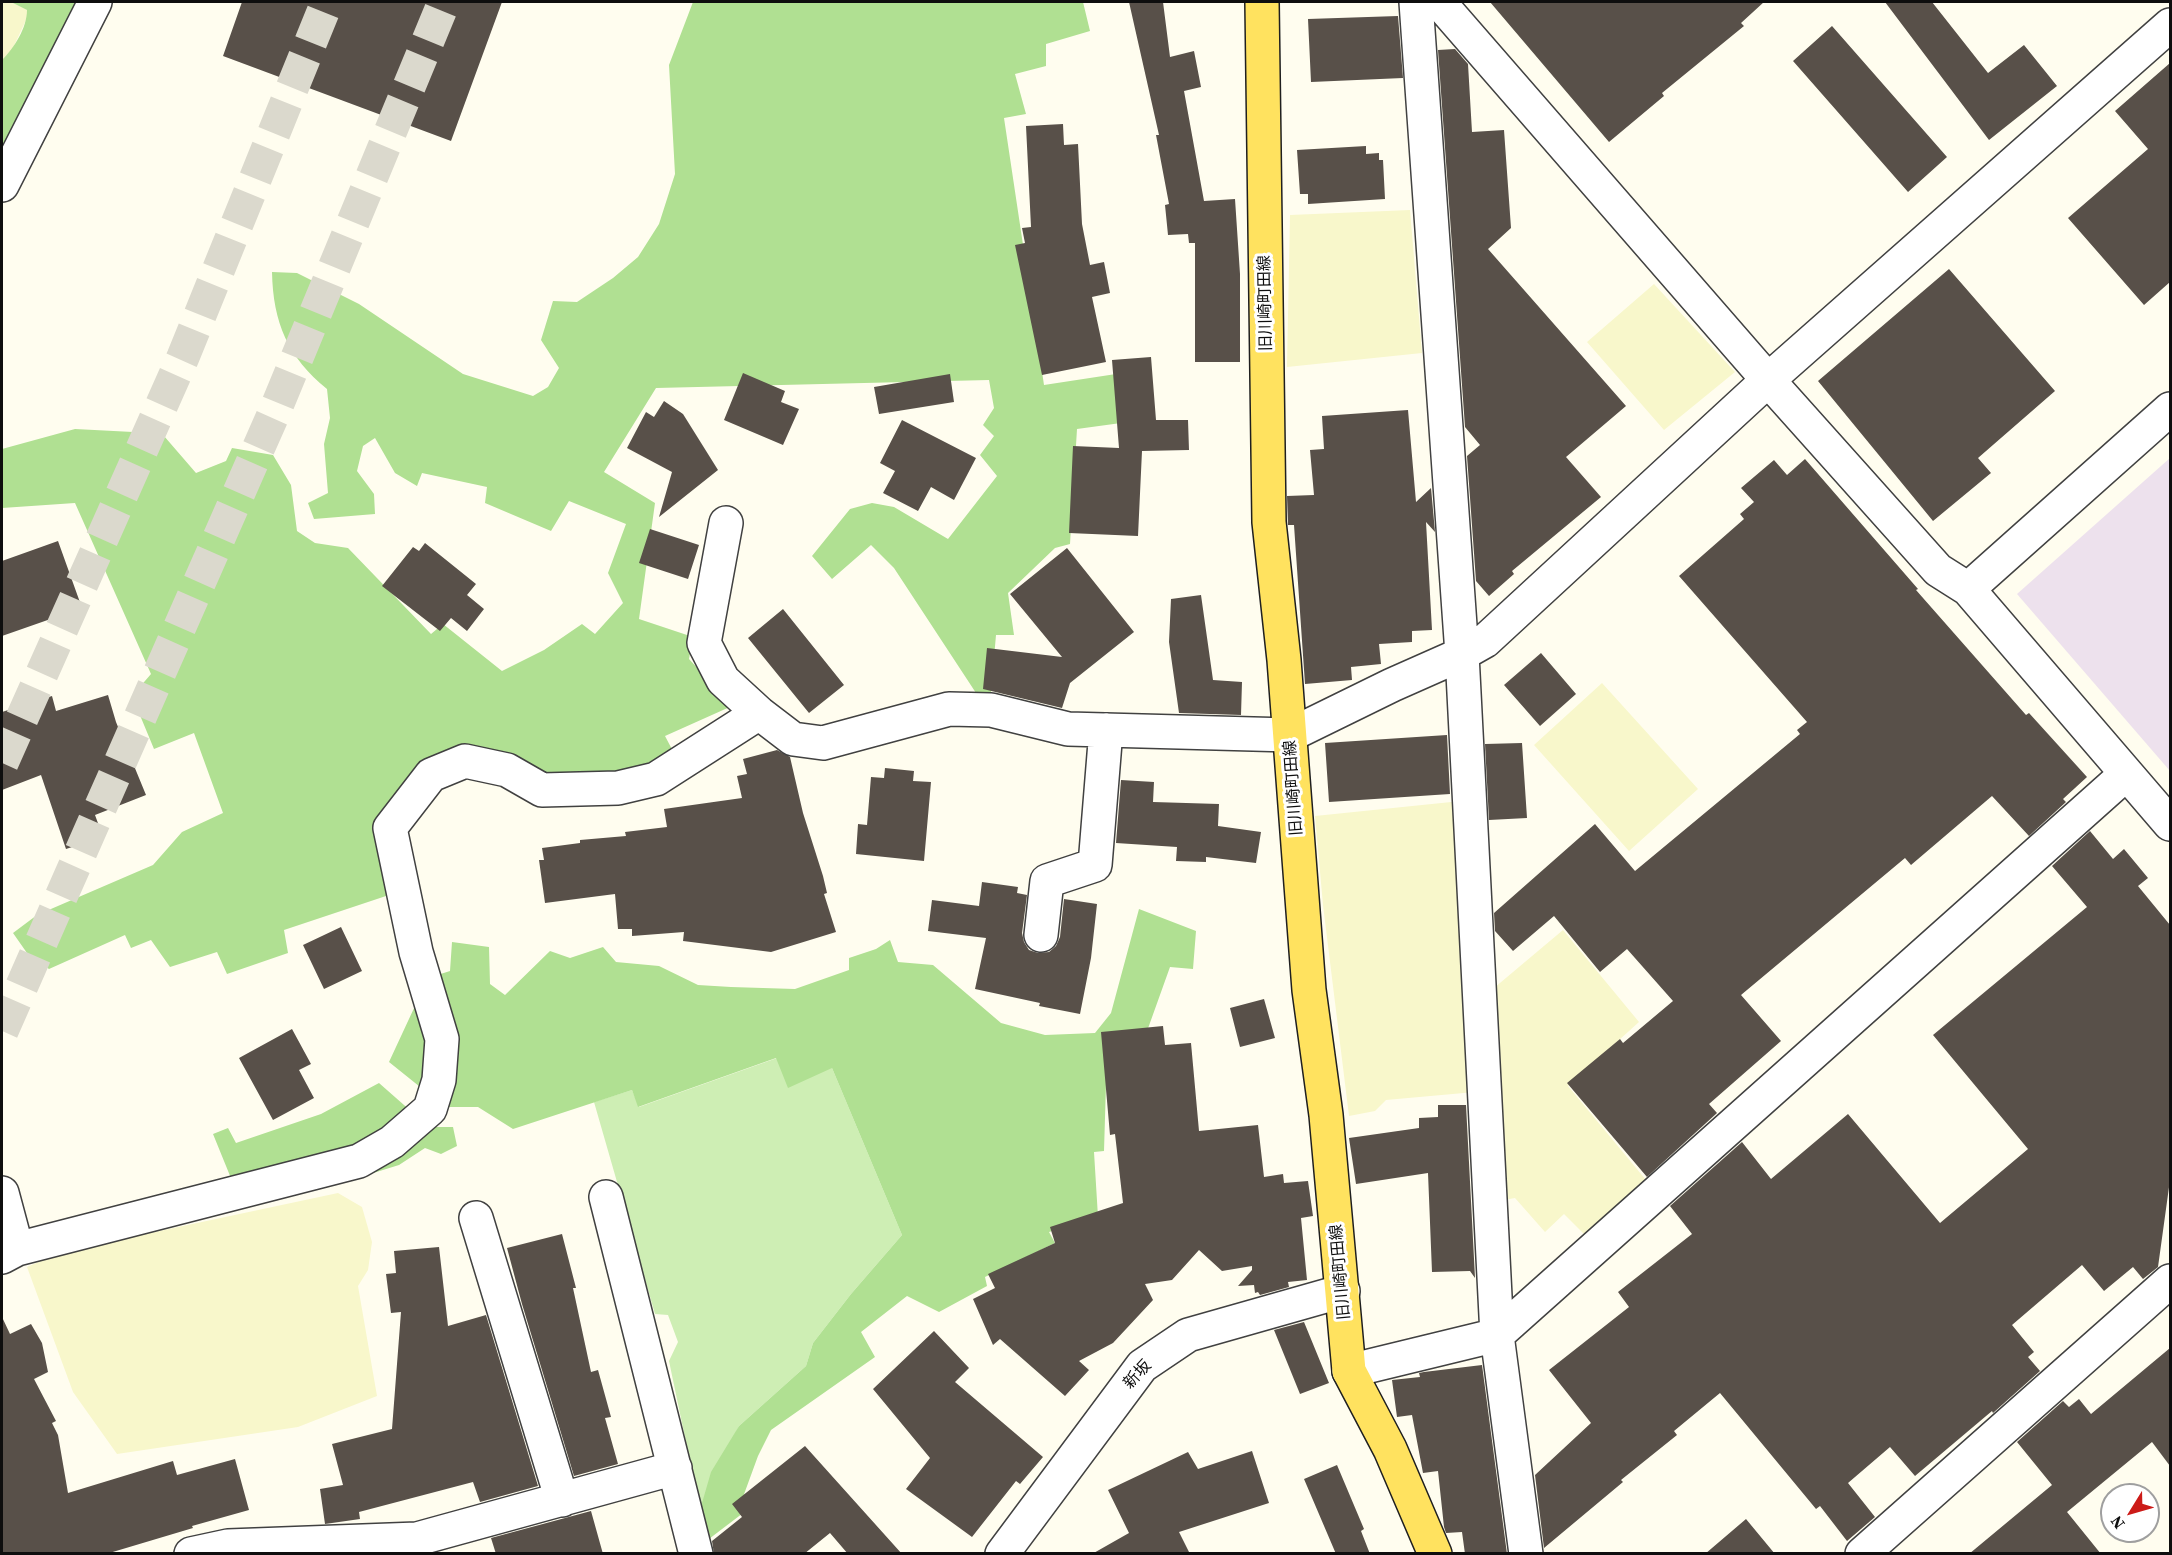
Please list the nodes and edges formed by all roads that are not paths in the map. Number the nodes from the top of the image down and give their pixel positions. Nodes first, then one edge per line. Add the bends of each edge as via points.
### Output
1 (95, 2) edge
2 (1262, 2) edge
3 (1416, 2) edge
4 (1439, 2) edge
5 (2170, 26) edge
6 (2, 185) edge
7 (1768, 380) junction
8 (2170, 409) edge
9 (726, 523) dead end
10 (1968, 589) junction
11 (1462, 654) junction
12 (759, 713) junction
13 (1106, 730) junction
14 (1290, 735) junction
15 (2126, 774) junction
16 (2170, 824) edge
17 (1041, 934) dead end
18 (2, 1194) edge
19 (606, 1197) dead end
20 (476, 1218) dead end
21 (9, 1253) edge
22 (2170, 1281) edge
23 (1342, 1291) junction
24 (1497, 1335) junction
25 (1349, 1371) junction
26 (675, 1468) junction
27 (562, 1500) junction
28 (191, 1554) edge
29 (696, 1554) edge
30 (1002, 1554) edge
31 (1435, 1554) edge
32 (1526, 1554) edge
33 (1862, 1554) edge

1 - 6 street
2 - 14 main road, 旧川崎町田線 via 1269,522
3 - 11 street
4 - 7 street
5 - 7 street
7 - 10 street via 1938,570
7 - 11 street via 1485,641
8 - 10 street
9 - 12 street via 704,643 723,680
10 - 15 street
11 - 14 street
11 - 24 street
12 - 13 street via 792,739 823,743 949,709 991,710 1068,729
12 - 21 street via 656,779 618,788 542,790 507,770 465,761 431,775 390,828 416,952 442,1039 439,1080 430,1109 392,1142 359,1161
13 - 14 street
13 - 17 street via 1095,866 1047,881
14 - 23 main road, 旧川崎町田線 via 1309,990 1326,1116
15 - 16 street
15 - 24 street
18 - 21 street
19 - 26 street
20 - 27 street
22 - 33 street
23 - 25 main road, 旧川崎町田線
23 - 30 street, 新坂 via 1188,1335 1142,1366
24 - 25 street
24 - 32 street
25 - 31 main road, 旧川崎町田線 via 1390,1449
26 - 27 street
26 - 29 street
27 - 28 street via 417,1539 228,1546

